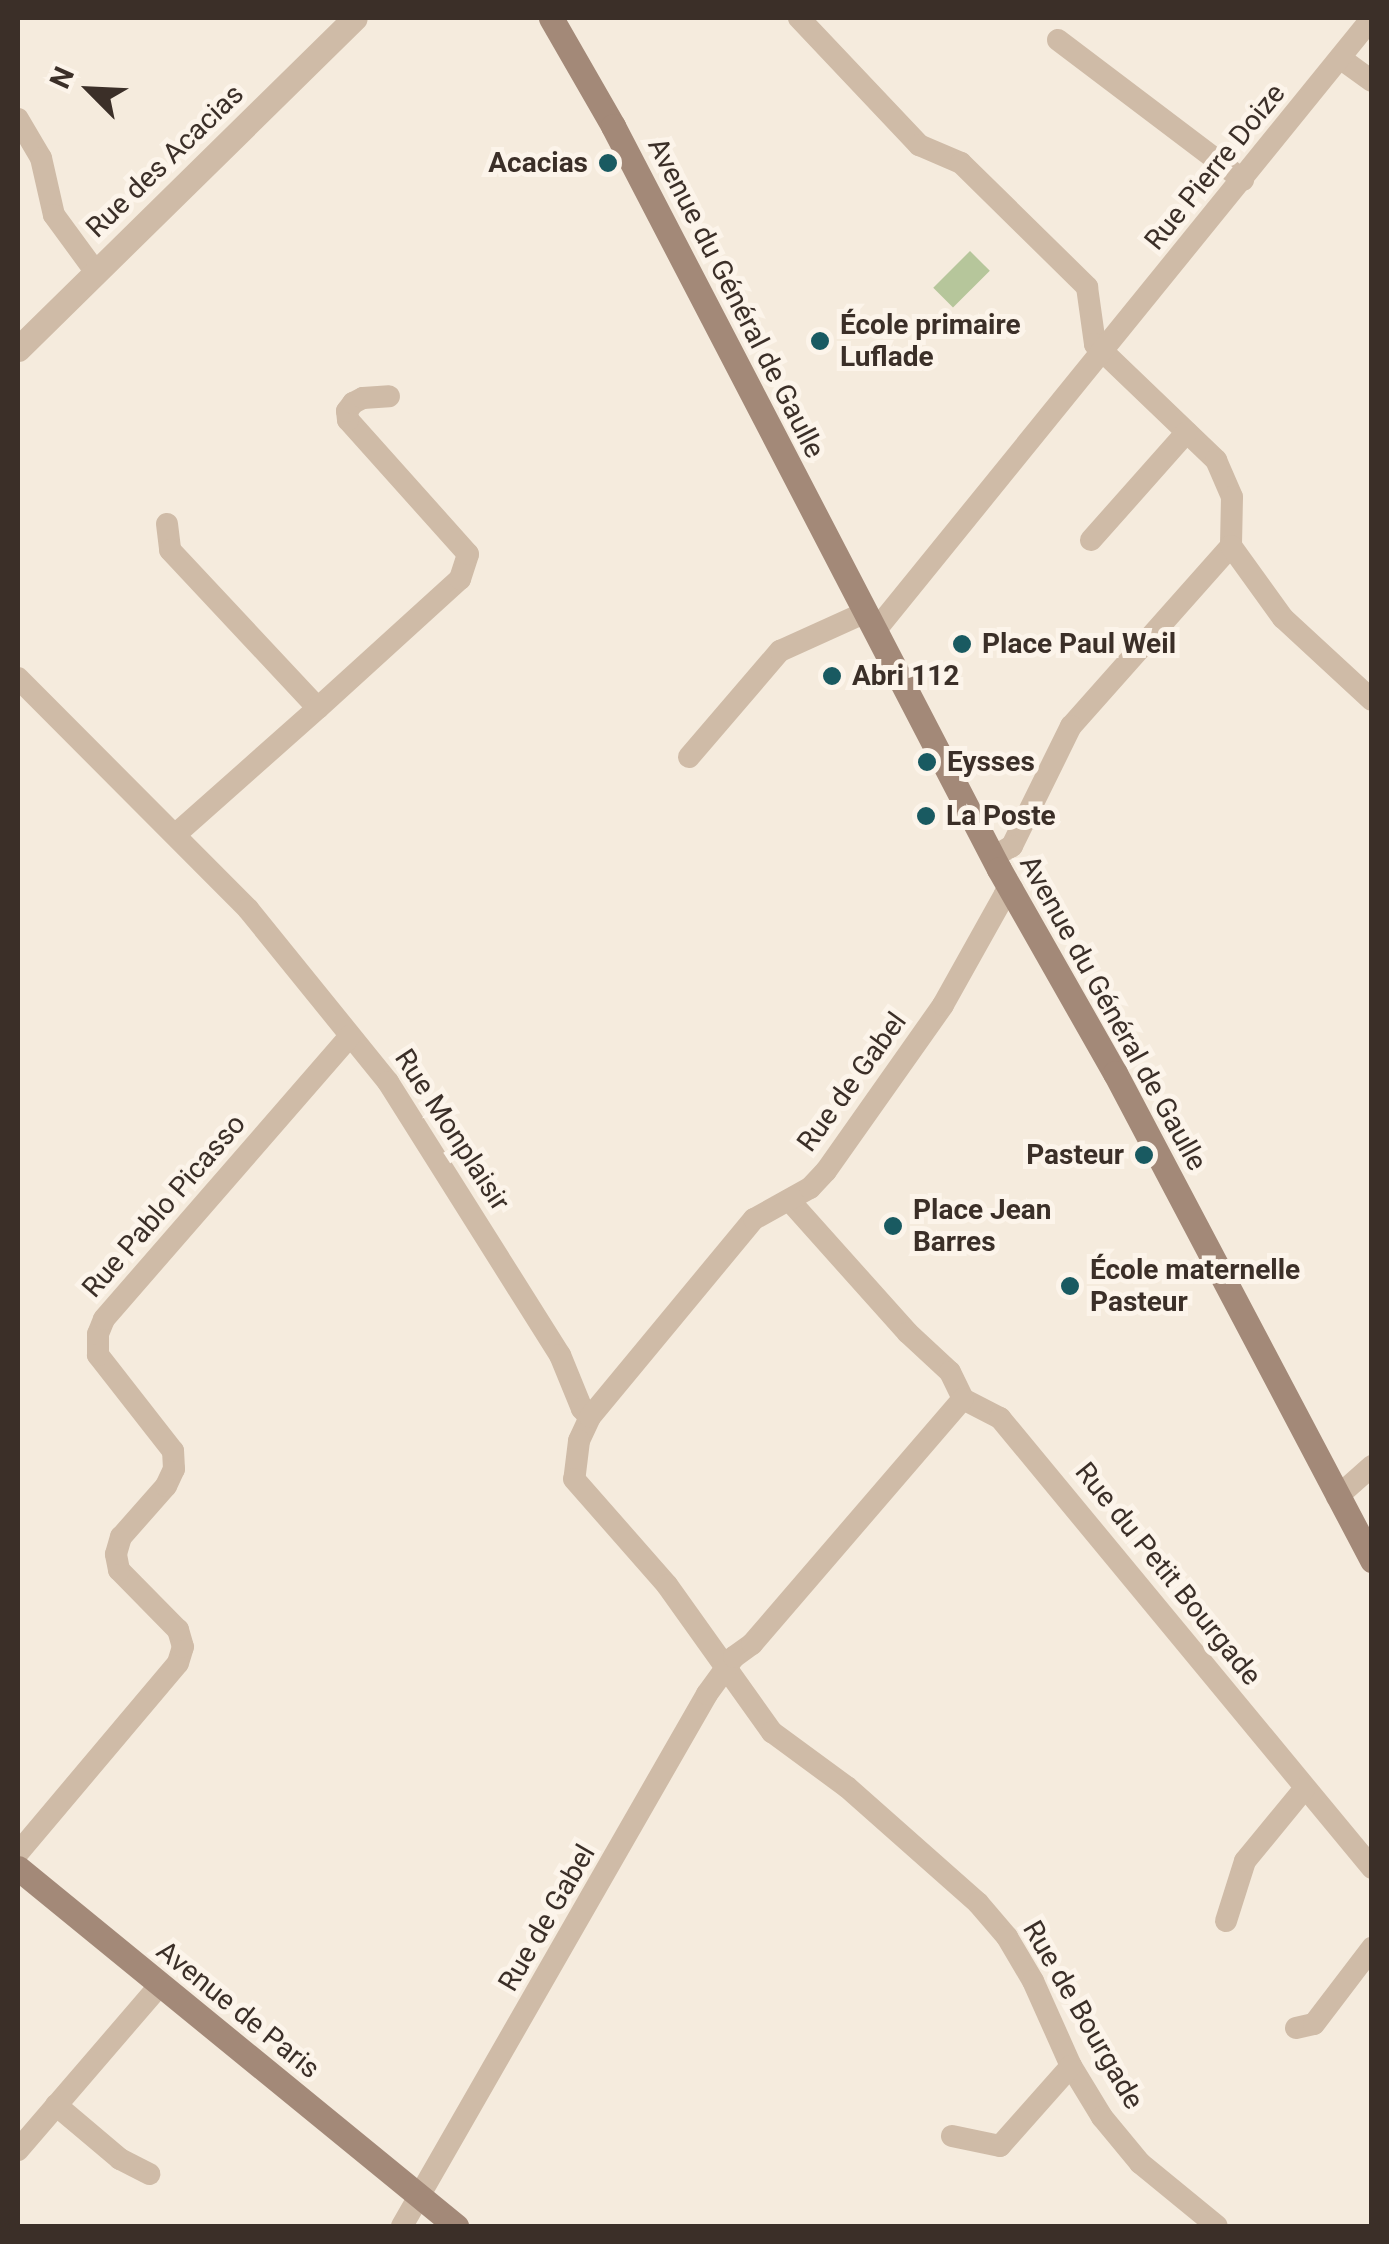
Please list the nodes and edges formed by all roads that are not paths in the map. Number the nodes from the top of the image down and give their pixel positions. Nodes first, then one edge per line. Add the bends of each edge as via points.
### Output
1 (355, 18) edge
2 (552, 18) edge
3 (800, 18) edge
4 (1372, 18) edge
5 (1058, 40) dead end
6 (1340, 58) junction
7 (1372, 82) edge
8 (18, 119) edge
9 (1242, 180) junction
10 (95, 272) junction
11 (20, 340) edge
12 (1104, 353) junction
13 (389, 396) dead end
14 (1186, 432) junction
15 (166, 524) dead end
16 (1091, 540) dead end
17 (1232, 546) junction
18 (871, 622) junction
19 (18, 678) edge
20 (1372, 700) edge
21 (318, 708) junction
22 (689, 757) dead end
23 (175, 835) junction
24 (993, 857) junction
25 (1012, 890) junction
26 (350, 1036) junction
27 (789, 1200) junction
28 (963, 1400) junction
29 (590, 1417) junction
30 (1372, 1466) edge
31 (1337, 1497) junction
32 (1372, 1560) edge
33 (726, 1668) junction
34 (1306, 1788) junction
35 (18, 1853) edge
36 (18, 1868) edge
37 (1372, 1868) edge
38 (1226, 1921) dead end
39 (1372, 1948) edge
40 (160, 1984) junction
41 (1296, 2028) dead end
42 (1071, 2066) junction
43 (56, 2105) junction
44 (952, 2136) dead end
45 (18, 2150) edge
46 (149, 2174) dead end
47 (420, 2198) junction
48 (402, 2226) edge
49 (456, 2226) edge
50 (1217, 2226) edge

1 - 10 street, Rue des Acacias
2 - 18 main road, Avenue du Général de Gaulle
3 - 12 street via 919,145 961,162 1087,288 1095,344
4 - 6 street, Rue Pierre Doize
5 - 9 street
6 - 7 street
6 - 9 street, Rue Pierre Doize
8 - 10 street via 41,158 54,215
9 - 12 street, Rue Pierre Doize
10 - 11 street, Rue des Acacias
12 - 14 street
12 - 18 street, Rue Pierre Doize
13 - 21 street via 363,398 347,410 348,420 468,554 460,579
14 - 16 street
14 - 17 street via 1216,460 1232,497
15 - 21 street via 170,550
17 - 20 street via 1283,618
17 - 24 street via 1072,726 1012,846
18 - 22 street via 780,652
18 - 24 main road, Avenue du Général de Gaulle
19 - 23 street, Rue Monplaisir
21 - 23 street
23 - 26 street, Rue Monplaisir via 248,909
24 - 25 main road, Avenue du Général de Gaulle
25 - 27 street, Rue de Gabel via 866,1120 810,1188
25 - 31 main road, Avenue du Général de Gaulle via 1116,1072
26 - 29 street, Rue Monplaisir via 401,1102 560,1355
26 - 35 street, Rue Pablo Picasso via 104,1319 98,1356 166,1436 174,1469 121,1537 116,1554 128,1583 178,1630 183,1647 178,1663
27 - 28 street, Rue du Petit Bourgade via 950,1372
27 - 29 street, Rue de Gabel via 754,1219
28 - 33 street, Rue de Gabel
28 - 34 street, Rue du Petit Bourgade via 1000,1418
29 - 33 street via 574,1479 667,1585
30 - 31 street
31 - 32 main road, Avenue du Général de Gaulle
33 - 42 street, Rue de Bourgade via 772,1732 862,1800 978,1903 1033,1981
33 - 47 street, Rue de Gabel
34 - 37 street, Rue du Petit Bourgade
34 - 38 street via 1245,1861
36 - 40 main road, Avenue de Paris
39 - 41 street via 1314,2024
40 - 43 street
40 - 47 main road, Avenue de Paris
42 - 44 street via 1000,2146
42 - 50 street, Rue de Bourgade via 1140,2164
43 - 45 street
43 - 46 street via 120,2159
47 - 48 street, Rue de Gabel
47 - 49 main road, Avenue de Paris

